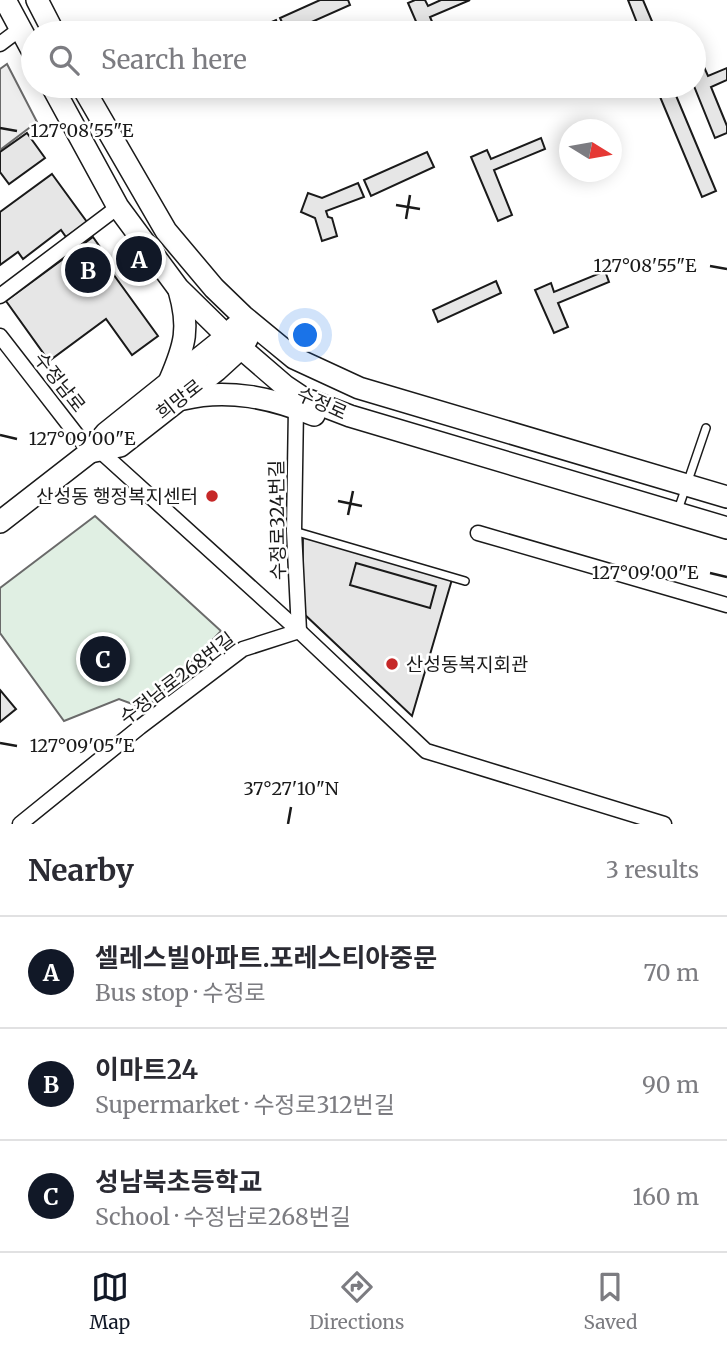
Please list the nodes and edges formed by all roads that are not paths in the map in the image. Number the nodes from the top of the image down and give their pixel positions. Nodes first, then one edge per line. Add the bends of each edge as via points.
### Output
1 (5, 0) edge
2 (37, 0) edge
3 (48, 21) edge
4 (20, 29) joint
5 (0, 44) edge
6 (58, 98) edge
7 (89, 98) edge
8 (118, 207) junction
9 (178, 288) junction
10 (0, 296) edge
11 (249, 322) junction
12 (0, 336) edge
13 (234, 342) junction
14 (173, 391) junction
15 (296, 408) junction
16 (368, 421) junction
17 (706, 428) dead end
18 (94, 451) junction
19 (685, 485) junction
20 (727, 497) edge
21 (677, 513) junction
22 (0, 522) edge
23 (727, 527) edge
24 (294, 531) junction
25 (478, 533) dead end
26 (465, 582) dead end
27 (727, 605) edge
28 (299, 631) junction
29 (20, 824) edge
30 (664, 824) edge

1 - 4 main road
2 - 3 main road
4 - 5 street
6 - 8 main road, 수정로
7 - 11 main road, 수정로 via 166,231
8 - 9 main road, 수정로
8 - 10 street
9 - 13 main road, 수정로
9 - 14 main road via 186,316
11 - 13 main road, 희망로
11 - 19 main road, 수정로 via 294,358 359,388
12 - 18 street, 수정남로
13 - 14 main road, 희망로
13 - 16 main road, 수정로 via 303,398
14 - 15 main road via 238,394
14 - 18 main road, 희망로 via 106,433
15 - 16 main road via 328,421
15 - 24 street, 수정로324번길
16 - 21 main road, 수정로
17 - 19 lane
18 - 22 main road, 희망로
18 - 28 street, 수정남로
19 - 20 main road, 수정로
19 - 21 lane
21 - 23 main road, 수정로
24 - 26 lane
24 - 28 street, 수정로324번길
25 - 27 street
28 - 29 street, 수정남로268번길 via 243,649
28 - 30 street, 수정남로 via 426,751

